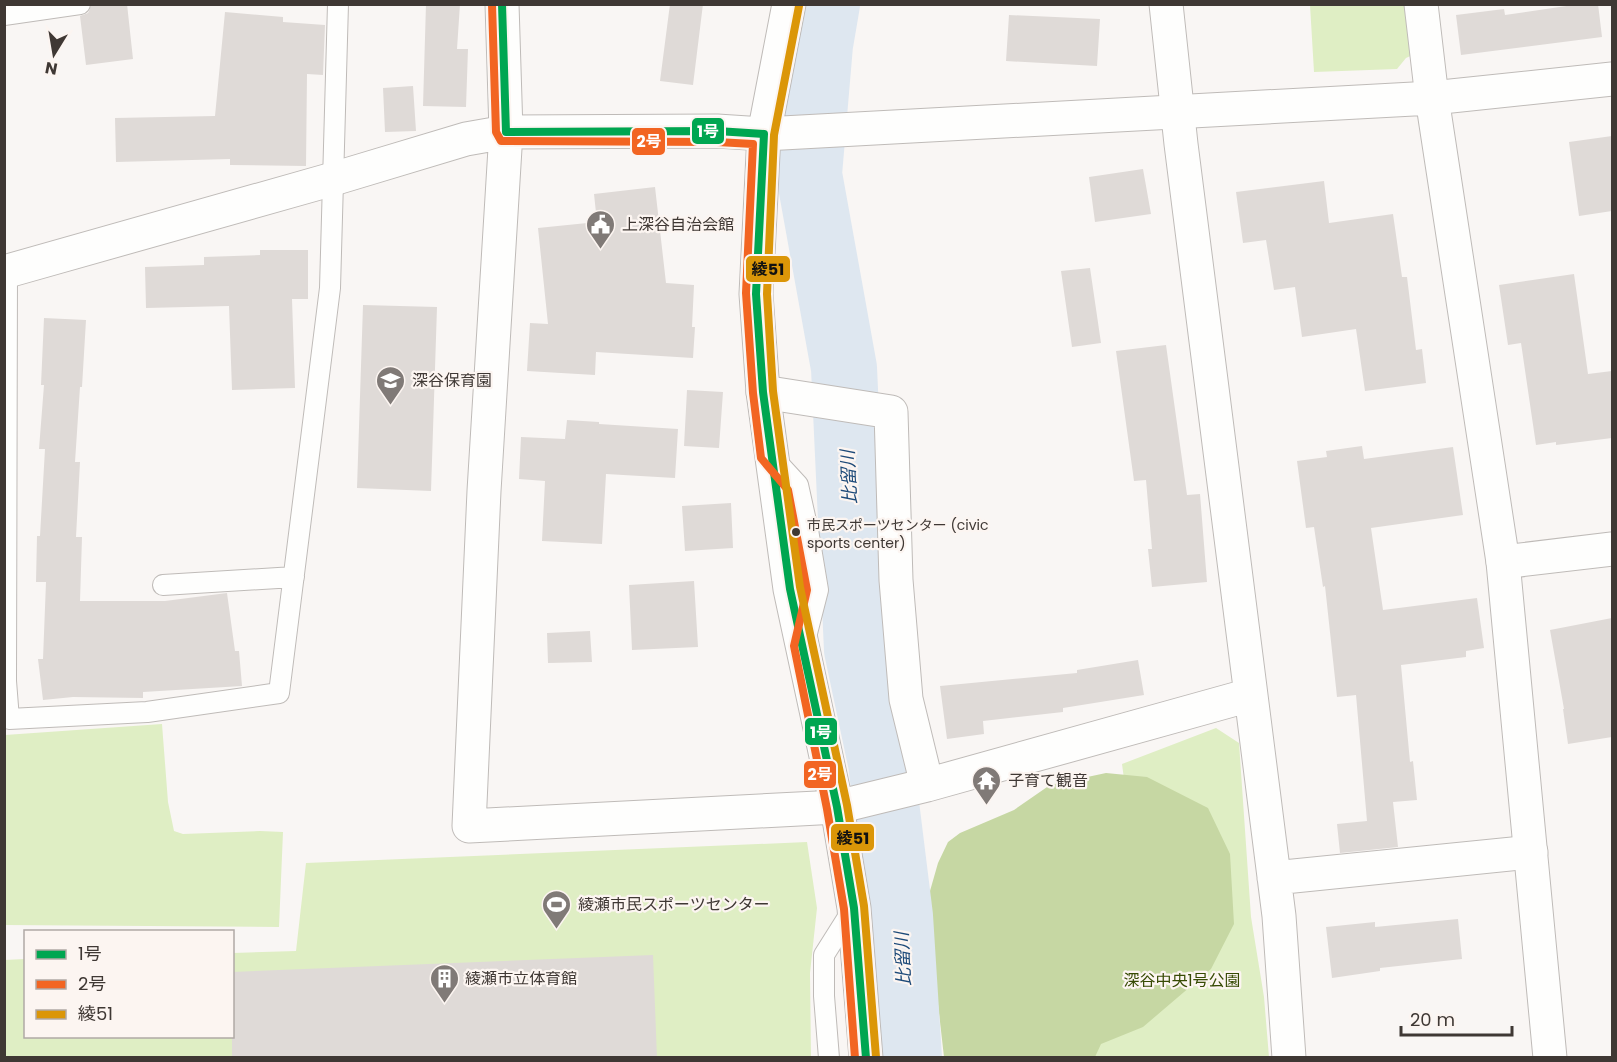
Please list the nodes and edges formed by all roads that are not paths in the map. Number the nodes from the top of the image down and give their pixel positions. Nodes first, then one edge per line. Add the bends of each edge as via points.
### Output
1 (80, 4) edge
2 (338, 4) edge
3 (502, 4) edge
4 (789, 4) edge
5 (1166, 4) edge
6 (1421, 4) edge
7 (4, 15) edge
8 (1612, 79) edge
9 (1432, 98) junction
10 (1178, 112) junction
11 (506, 132) junction
12 (778, 134) junction
13 (333, 179) junction
14 (6, 271) edge
15 (763, 392) junction
16 (1612, 549) edge
17 (1503, 562) junction
18 (294, 577) junction
19 (163, 585) dead end
20 (1250, 695) junction
21 (918, 787) junction
22 (837, 807) junction
23 (1532, 852) junction
24 (1274, 879) junction
25 (854, 908) junction
26 (829, 1058) edge
27 (866, 1058) edge
28 (1289, 1058) edge
29 (1550, 1058) edge

1 - 7 lane
2 - 13 lane
3 - 11 street
4 - 12 street
5 - 10 street
6 - 9 street
8 - 9 street
9 - 10 street
9 - 17 street
10 - 12 street
10 - 20 street
11 - 12 street
11 - 13 street via 466,139
11 - 22 street via 484,479 469,826
12 - 15 street via 756,294
13 - 14 street
13 - 18 lane via 330,288
14 - 18 lane via 9,718 147,712 279,693
15 - 21 street via 891,412 896,580
15 - 22 street via 790,589
16 - 17 street
17 - 23 street
18 - 19 lane
20 - 21 street
20 - 24 street
21 - 22 street
22 - 25 street
23 - 24 street
23 - 29 street
24 - 28 street
25 - 26 lane via 824,955
25 - 27 street

